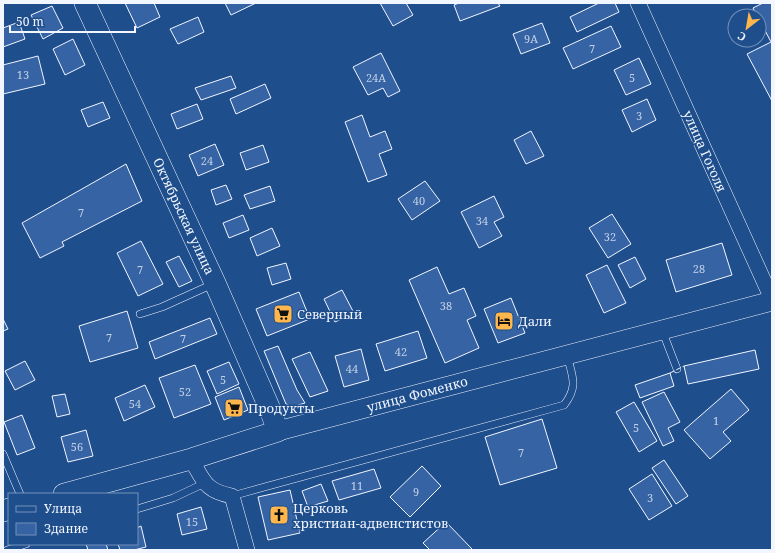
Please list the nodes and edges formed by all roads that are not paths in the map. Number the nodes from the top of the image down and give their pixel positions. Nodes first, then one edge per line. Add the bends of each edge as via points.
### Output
1 (85, 3) edge
2 (638, 3) edge
3 (215, 283) junction
4 (772, 300) edge
5 (140, 314) dead end
6 (662, 330) junction
7 (567, 355) junction
8 (677, 369) dead end
9 (278, 431) junction
10 (3, 454) edge
11 (191, 459) junction
12 (205, 483) junction
13 (20, 493) edge
14 (68, 493) edge
15 (232, 496) junction
16 (138, 509) edge
17 (23, 545) edge
18 (7, 550) edge
19 (247, 550) edge

1 - 3 main road, Октябрьская улица
2 - 4 street, улица Гоголя
3 - 5 lane
3 - 9 main road, Октябрьская улица
4 - 6 street, улица Фоменко
6 - 7 street, улица Фоменко
6 - 8 lane
7 - 9 street, улица Фоменко
7 - 15 lane via 574,383 571,396 564,405
9 - 11 main road, улица Фоменко
10 - 13 lane
11 - 12 street
11 - 14 main road, улица Фоменко
12 - 15 street via 219,493
12 - 16 lane via 173,498
15 - 19 street
17 - 18 lane

